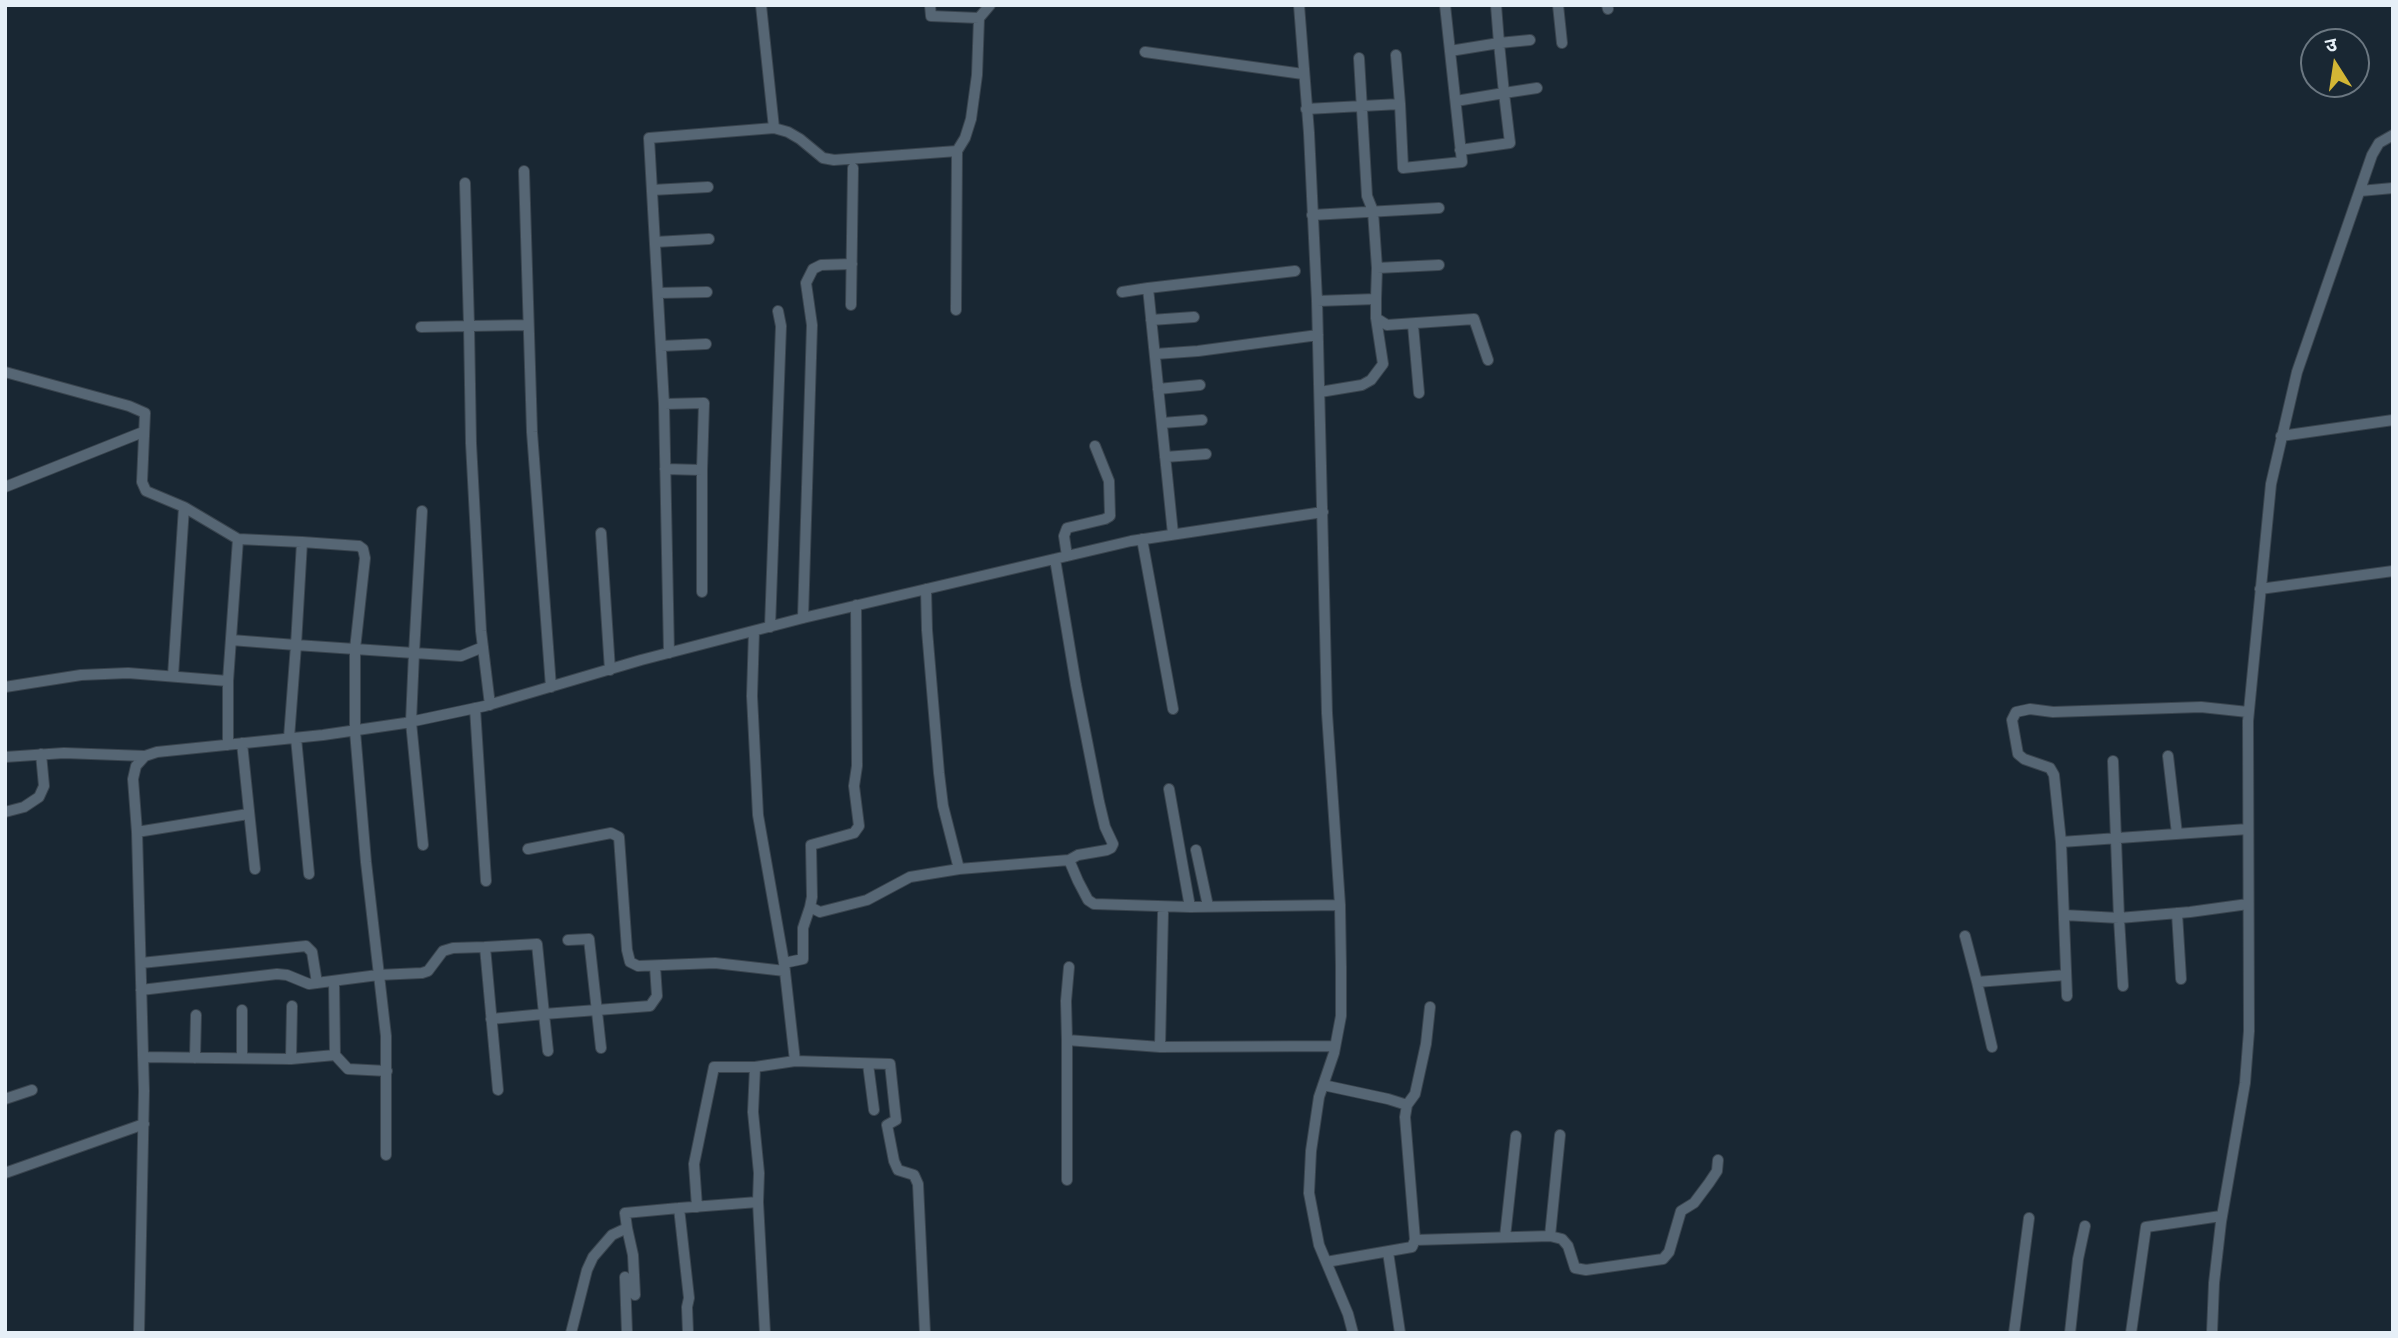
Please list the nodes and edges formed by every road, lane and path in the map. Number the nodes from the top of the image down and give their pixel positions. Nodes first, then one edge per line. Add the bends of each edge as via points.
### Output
1 (761, 5) edge
2 (930, 5) edge
3 (990, 5) edge
4 (1299, 5) edge
5 (1445, 5) edge
6 (1496, 5) edge
7 (1558, 5) edge
8 (979, 18) junction
9 (1530, 40) dead end
10 (1499, 43) junction
11 (1562, 43) dead end
12 (1450, 51) junction
13 (1144, 52) dead end
14 (1396, 55) dead end
15 (1359, 58) dead end
16 (1303, 74) junction
17 (1537, 88) dead end
18 (1504, 93) junction
19 (1456, 101) junction
20 (1400, 104) junction
21 (1362, 107) junction
22 (1306, 109) junction
23 (774, 128) junction
24 (2393, 135) edge
25 (1461, 150) junction
26 (957, 151) junction
27 (853, 168) dead end
28 (524, 171) dead end
29 (465, 183) dead end
30 (708, 187) dead end
31 (2393, 188) edge
32 (652, 190) junction
33 (2360, 191) junction
34 (1439, 208) dead end
35 (1373, 211) junction
36 (1312, 215) junction
37 (709, 239) dead end
38 (655, 242) junction
39 (852, 264) junction
40 (1439, 265) dead end
41 (1377, 268) junction
42 (1295, 271) dead end
43 (1148, 288) junction
44 (707, 292) dead end
45 (1122, 292) dead end
46 (658, 293) junction
47 (1376, 299) junction
48 (1317, 301) junction
49 (851, 305) dead end
50 (956, 310) dead end
51 (778, 311) dead end
52 (1194, 317) dead end
53 (1376, 318) junction
54 (1151, 320) junction
55 (528, 325) junction
56 (1413, 325) junction
57 (469, 326) junction
58 (421, 327) dead end
59 (1318, 335) junction
60 (706, 344) dead end
61 (661, 346) junction
62 (1155, 354) junction
63 (1488, 360) dead end
64 (5, 372) edge
65 (1200, 385) dead end
66 (1158, 389) junction
67 (1320, 392) junction
68 (1419, 393) dead end
69 (664, 404) junction
70 (1202, 420) dead end
71 (2393, 420) edge
72 (1162, 423) junction
73 (144, 432) junction
74 (2281, 436) junction
75 (1095, 446) dead end
76 (1206, 454) dead end
77 (1165, 457) junction
78 (665, 469) junction
79 (702, 470) junction
80 (5, 487) edge
81 (184, 507) junction
82 (422, 511) dead end
83 (1323, 512) junction
84 (601, 533) dead end
85 (1173, 534) junction
86 (238, 539) junction
87 (1142, 539) junction
88 (302, 542) junction
89 (1067, 556) junction
90 (1055, 559) junction
91 (2393, 571) edge
92 (926, 589) junction
93 (2260, 589) junction
94 (702, 592) dead end
95 (856, 605) junction
96 (803, 618) junction
97 (770, 627) junction
98 (754, 631) junction
99 (231, 640) junction
100 (296, 645) junction
101 (483, 647) junction
102 (355, 649) junction
103 (414, 653) junction
104 (669, 653) junction
105 (610, 670) junction
106 (173, 676) junction
107 (228, 681) junction
108 (5, 687) edge
109 (551, 687) junction
110 (490, 705) junction
111 (475, 708) junction
112 (1172, 709) dead end
113 (2248, 712) junction
114 (411, 722) junction
115 (355, 731) junction
116 (293, 738) junction
117 (242, 743) junction
118 (228, 745) junction
119 (41, 754) junction
120 (145, 756) junction
121 (2168, 756) dead end
122 (5, 757) edge
123 (2113, 761) dead end
124 (1169, 789) dead end
125 (5, 811) edge
126 (248, 814) junction
127 (2248, 830) junction
128 (137, 832) junction
129 (2177, 834) junction
130 (2116, 838) junction
131 (2061, 842) junction
132 (423, 845) dead end
133 (528, 849) dead end
134 (1195, 850) dead end
135 (1069, 860) junction
136 (255, 869) dead end
137 (959, 869) junction
138 (309, 874) dead end
139 (486, 881) dead end
140 (2248, 904) junction
141 (1340, 905) junction
142 (1190, 906) junction
143 (1208, 906) junction
144 (810, 907) junction
145 (1163, 913) dead end
146 (2177, 913) junction
147 (2064, 915) junction
148 (2119, 918) junction
149 (1965, 936) dead end
150 (568, 940) dead end
151 (485, 947) junction
152 (141, 963) junction
153 (655, 966) junction
154 (784, 967) junction
155 (1069, 967) dead end
156 (378, 975) junction
157 (2066, 975) junction
158 (2181, 979) dead end
159 (334, 981) junction
160 (1977, 982) junction
161 (317, 983) junction
162 (2123, 986) dead end
163 (141, 990) junction
164 (2067, 996) dead end
165 (292, 1006) dead end
166 (1430, 1007) dead end
167 (242, 1010) dead end
168 (597, 1011) junction
169 (544, 1014) junction
170 (196, 1015) dead end
171 (491, 1019) junction
172 (1067, 1040) junction
173 (1335, 1046) junction
174 (1160, 1047) junction
175 (1993, 1047) dead end
176 (601, 1048) dead end
177 (548, 1051) dead end
178 (335, 1055) junction
179 (143, 1057) junction
180 (195, 1058) junction
181 (242, 1058) junction
182 (291, 1059) junction
183 (795, 1061) junction
184 (868, 1064) junction
185 (755, 1067) junction
186 (387, 1071) junction
187 (1323, 1085) junction
188 (32, 1090) dead end
189 (498, 1090) dead end
190 (5, 1099) edge
191 (1407, 1105) junction
192 (874, 1110) dead end
193 (144, 1124) junction
194 (1560, 1135) dead end
195 (1516, 1136) dead end
196 (386, 1155) dead end
197 (1718, 1160) dead end
198 (5, 1173) edge
199 (1067, 1180) dead end
200 (758, 1202) junction
201 (679, 1208) junction
202 (697, 1208) junction
203 (2221, 1216) junction
204 (2029, 1218) dead end
205 (2085, 1226) dead end
206 (627, 1228) junction
207 (1550, 1236) junction
208 (1505, 1237) junction
209 (1415, 1240) junction
210 (1388, 1252) junction
211 (1326, 1262) junction
212 (625, 1277) dead end
213 (635, 1295) dead end
214 (139, 1333) edge
215 (571, 1333) edge
216 (627, 1333) edge
217 (688, 1333) edge
218 (765, 1333) edge
219 (925, 1333) edge
220 (1353, 1333) edge
221 (1401, 1333) edge
222 (2014, 1333) edge
223 (2070, 1333) edge
224 (2131, 1333) edge
225 (2212, 1333) edge

1 - 23 street
2 - 8 street via 931,16
3 - 8 street
4 - 16 street
5 - 12 street
6 - 10 street
7 - 11 street
8 - 26 street via 971,118
9 - 10 street
10 - 12 street
10 - 18 street
12 - 19 street
13 - 16 street
14 - 20 street
15 - 21 street
16 - 22 street
17 - 18 street
18 - 19 street
18 - 25 street via 1510,144
19 - 25 street
20 - 21 street
20 - 25 street via 1403,168 1462,162
21 - 22 street
21 - 35 street via 1367,196
22 - 36 street
23 - 26 street via 834,160
23 - 32 street via 649,138
24 - 33 street via 2379,143
26 - 50 street
27 - 39 street
28 - 55 street
29 - 57 street
30 - 32 street
31 - 33 street
32 - 38 street
33 - 74 street via 2297,372
34 - 35 street
35 - 36 street
35 - 41 street
36 - 48 street
37 - 38 street
38 - 46 street
39 - 49 street
39 - 96 street via 821,265 813,269 806,283 812,325
40 - 41 street
41 - 47 street
42 - 43 street
43 - 45 street
43 - 54 street
44 - 46 street
46 - 61 street
47 - 48 street
47 - 53 street
48 - 59 street
51 - 97 street
52 - 54 street
53 - 56 street via 1387,325
53 - 67 street via 1383,364 1378,372 1362,385
54 - 62 street
55 - 57 street
55 - 109 street
56 - 63 street via 1474,319
56 - 68 street
57 - 58 street
57 - 101 street
59 - 62 street
59 - 67 street
60 - 61 street
61 - 69 street
62 - 66 street
64 - 73 street via 129,406 145,413
65 - 66 street
66 - 72 street
67 - 83 street
69 - 78 street
69 - 79 street via 704,403
70 - 72 street
71 - 74 street
72 - 77 street
73 - 80 street
73 - 81 street via 142,482 146,491
74 - 93 street
75 - 89 street via 1109,481 1110,516 1067,528
76 - 77 street
77 - 85 street
78 - 79 street
78 - 104 street
79 - 94 street
81 - 86 street
81 - 106 street
82 - 103 street
83 - 85 street
83 - 141 street via 1328,739
84 - 105 street
85 - 87 street
86 - 88 street
86 - 99 street
87 - 89 street
87 - 112 street
88 - 100 street
88 - 102 street via 363,549
89 - 90 street
90 - 92 street
90 - 135 street via 1099,802 1113,844 1107,850
91 - 93 street
92 - 95 street
92 - 137 street via 939,773
93 - 113 street
95 - 96 street
95 - 144 street via 854,786 859,826 854,833 811,845
96 - 97 street
97 - 98 street
98 - 104 street
98 - 154 street via 757,802
99 - 100 street
99 - 107 street
100 - 102 street
100 - 116 street
101 - 103 street via 461,656
101 - 110 street
102 - 103 street
102 - 115 street
103 - 114 street
104 - 105 street
105 - 109 street
106 - 107 street
106 - 108 street via 90,674
107 - 118 street
109 - 110 street
110 - 111 street
111 - 114 street
111 - 139 street
113 - 127 street
113 - 131 street via 2201,707 2016,712 2012,720 2018,754 2050,768 2054,775
114 - 115 street
114 - 132 street
115 - 116 street
115 - 156 street
116 - 117 street
116 - 138 street
117 - 118 street
117 - 126 street
118 - 120 street
119 - 120 street
119 - 122 street
119 - 125 street via 44,786 39,797 24,807
120 - 128 street via 133,779
121 - 129 street
123 - 130 street
124 - 142 street
126 - 128 street
126 - 136 street
127 - 129 street
127 - 140 street
128 - 152 street
129 - 130 street
130 - 131 street
130 - 148 street
131 - 147 street
133 - 153 street via 611,834 619,837 627,955 638,966
134 - 143 street
135 - 137 street
135 - 142 street via 1094,904
137 - 144 street via 910,877 867,900 820,912
140 - 146 street
140 - 203 street via 2245,1083
141 - 143 street
141 - 173 street via 1341,1016
142 - 143 street
144 - 154 street via 803,928 803,959
145 - 174 street
146 - 148 street
146 - 158 street
147 - 148 street
147 - 157 street
148 - 162 street
149 - 160 street
150 - 168 street via 589,939
151 - 156 street via 443,951 428,971
151 - 169 street via 537,944
151 - 171 street
152 - 161 street via 306,946 312,952
152 - 163 street
153 - 154 street
153 - 168 street via 657,996 650,1006
154 - 183 street
155 - 172 street
156 - 159 street
156 - 186 street
157 - 160 street
157 - 164 street
159 - 161 street
159 - 178 street
160 - 175 street
161 - 163 street via 276,974
163 - 179 street
165 - 182 street
166 - 191 street via 1415,1094
167 - 181 street
168 - 169 street
168 - 176 street
169 - 171 street
169 - 177 street
170 - 180 street
171 - 189 street
172 - 174 street
172 - 199 street
173 - 174 street
173 - 187 street
178 - 182 street
178 - 186 street via 348,1069
179 - 180 street
179 - 193 street
180 - 181 street
181 - 182 street
183 - 184 street
183 - 185 street
184 - 192 street
184 - 219 street via 890,1065 896,1120 887,1125 894,1161 898,1170 914,1175 918,1184
185 - 200 street
185 - 202 street via 714,1067 694,1164
186 - 196 street
187 - 191 street
187 - 211 street via 1309,1193
188 - 190 street
191 - 209 street
193 - 198 street
193 - 214 street
194 - 207 street
195 - 208 street
197 - 207 street via 1709,1183 1681,1211 1663,1259 1575,1268 1562,1239
200 - 202 street
200 - 218 street
201 - 202 street
201 - 206 street via 625,1213
201 - 217 street via 689,1298
203 - 224 street via 2146,1227
203 - 225 street
204 - 222 street
205 - 223 street
206 - 213 street
206 - 215 street via 612,1235 593,1257
207 - 208 street
208 - 209 street
209 - 210 street via 1412,1247
210 - 211 street
210 - 221 street
211 - 220 street
212 - 216 street

